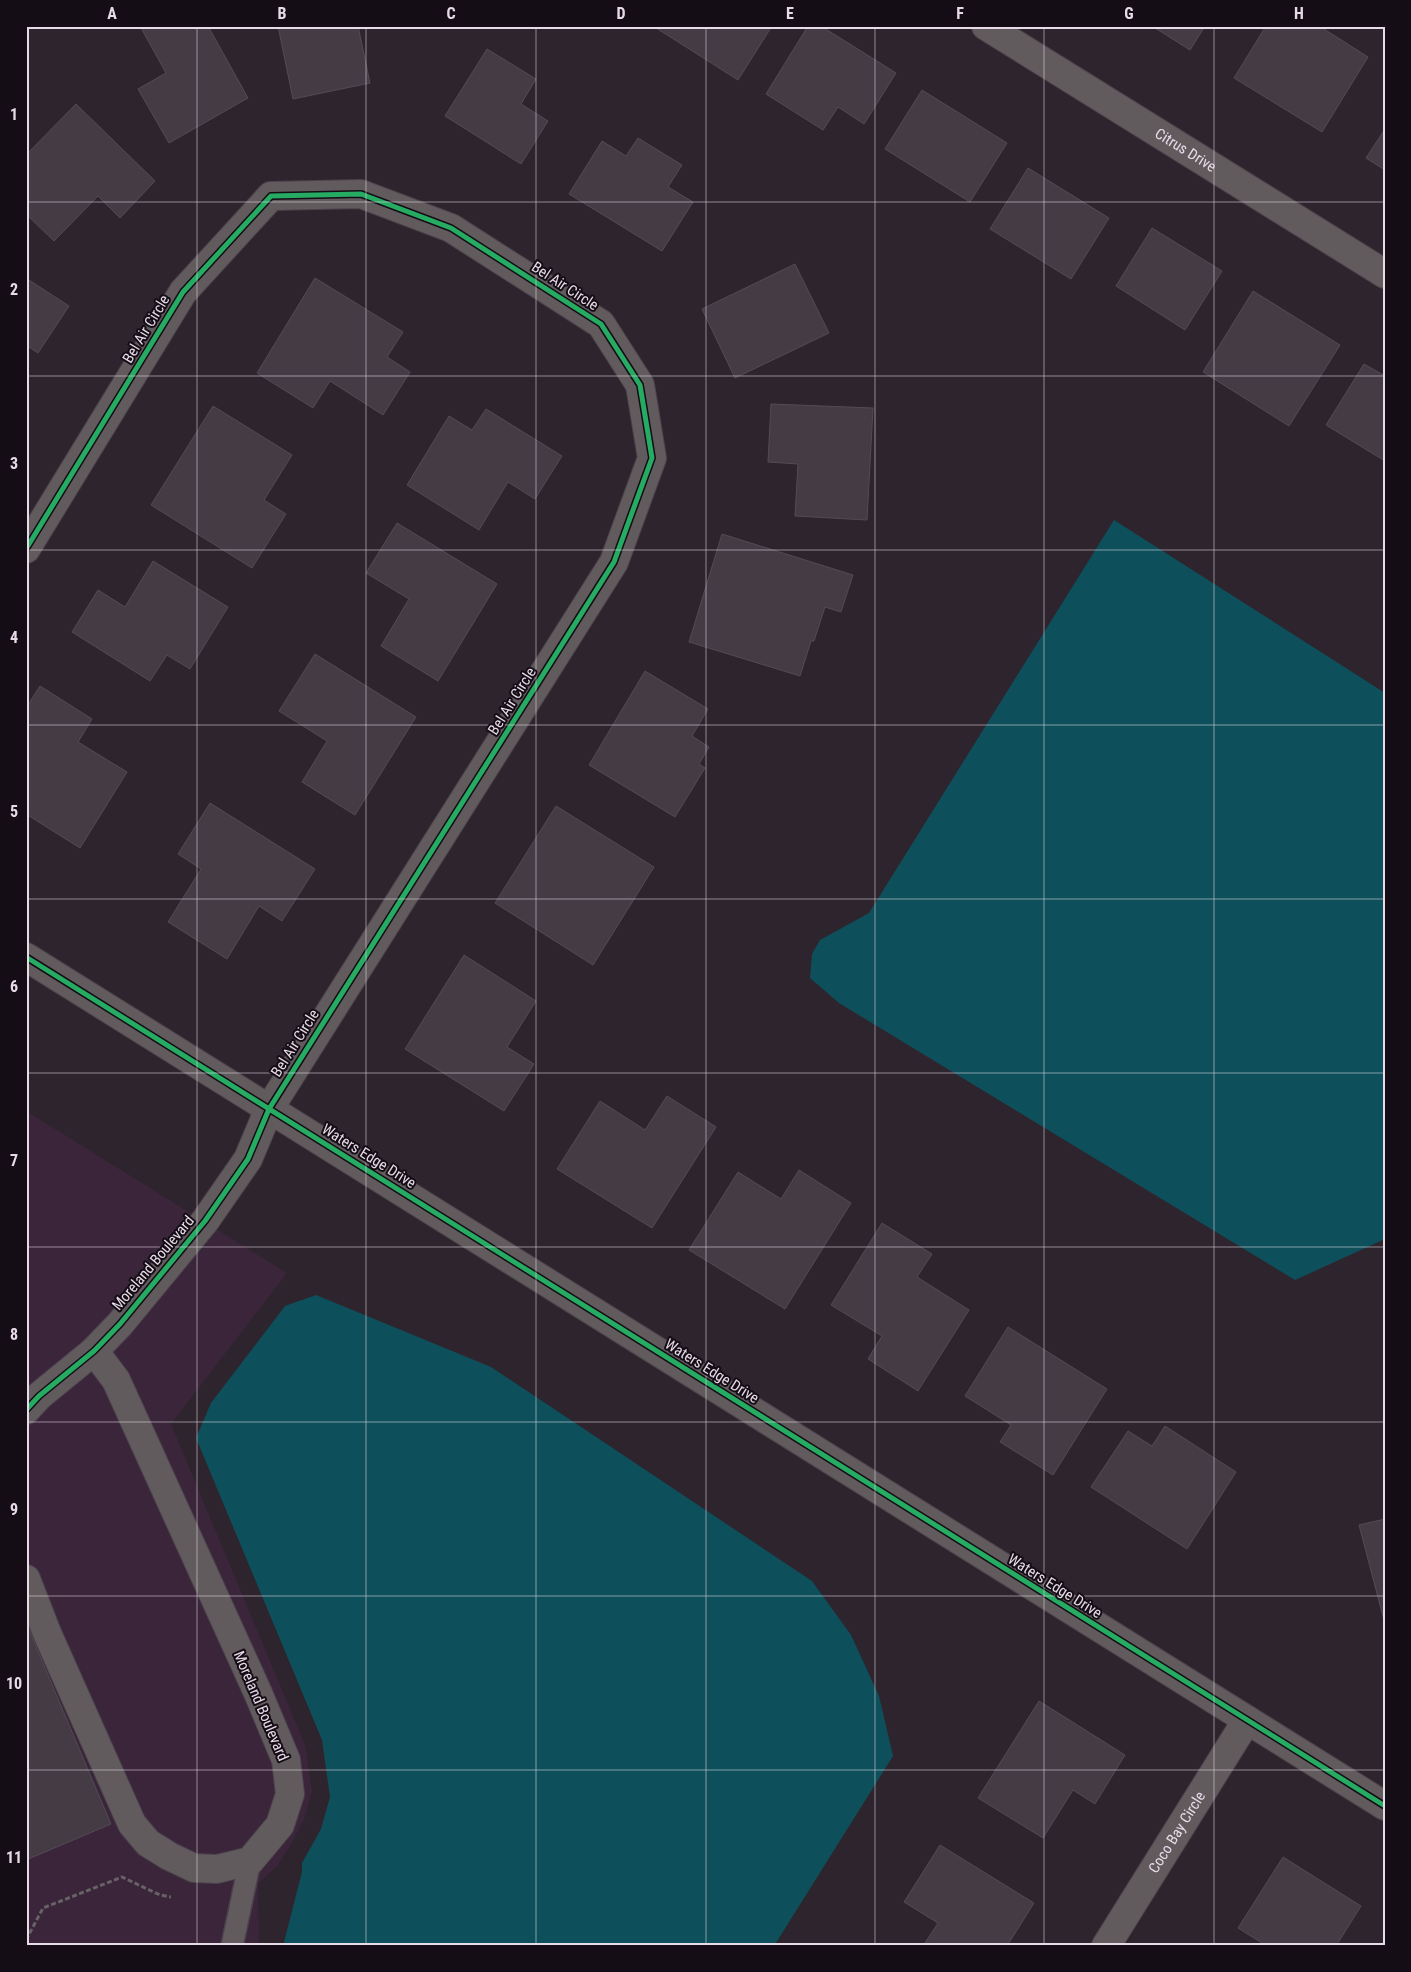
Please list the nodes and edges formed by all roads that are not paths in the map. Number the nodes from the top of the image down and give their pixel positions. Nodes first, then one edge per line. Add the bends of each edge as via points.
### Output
1 (986, 26) edge
2 (1385, 274) edge
3 (26, 549) edge
4 (26, 957) edge
5 (269, 1109) junction
6 (94, 1351) junction
7 (26, 1410) edge
8 (26, 1579) edge
9 (1247, 1720) junction
10 (1385, 1806) edge
11 (250, 1861) junction
12 (232, 1946) edge
13 (1106, 1946) edge

1 - 2 street, Citrus Drive
3 - 5 street, Bel Air Circle via 183,292 271,196 361,194 451,228 601,324 640,385 652,458 614,562
4 - 5 street, Waters Edge Drive
5 - 6 street, Moreland Boulevard via 248,1159 205,1221
5 - 9 street, Waters Edge Drive
6 - 7 street, Moreland Boulevard
6 - 11 street, Moreland Boulevard via 116,1380 286,1760 290,1794 280,1825
8 - 11 street via 132,1824 148,1843 194,1868 217,1869
9 - 10 street, Waters Edge Drive
9 - 13 street, Coco Bay Circle
11 - 12 lane

